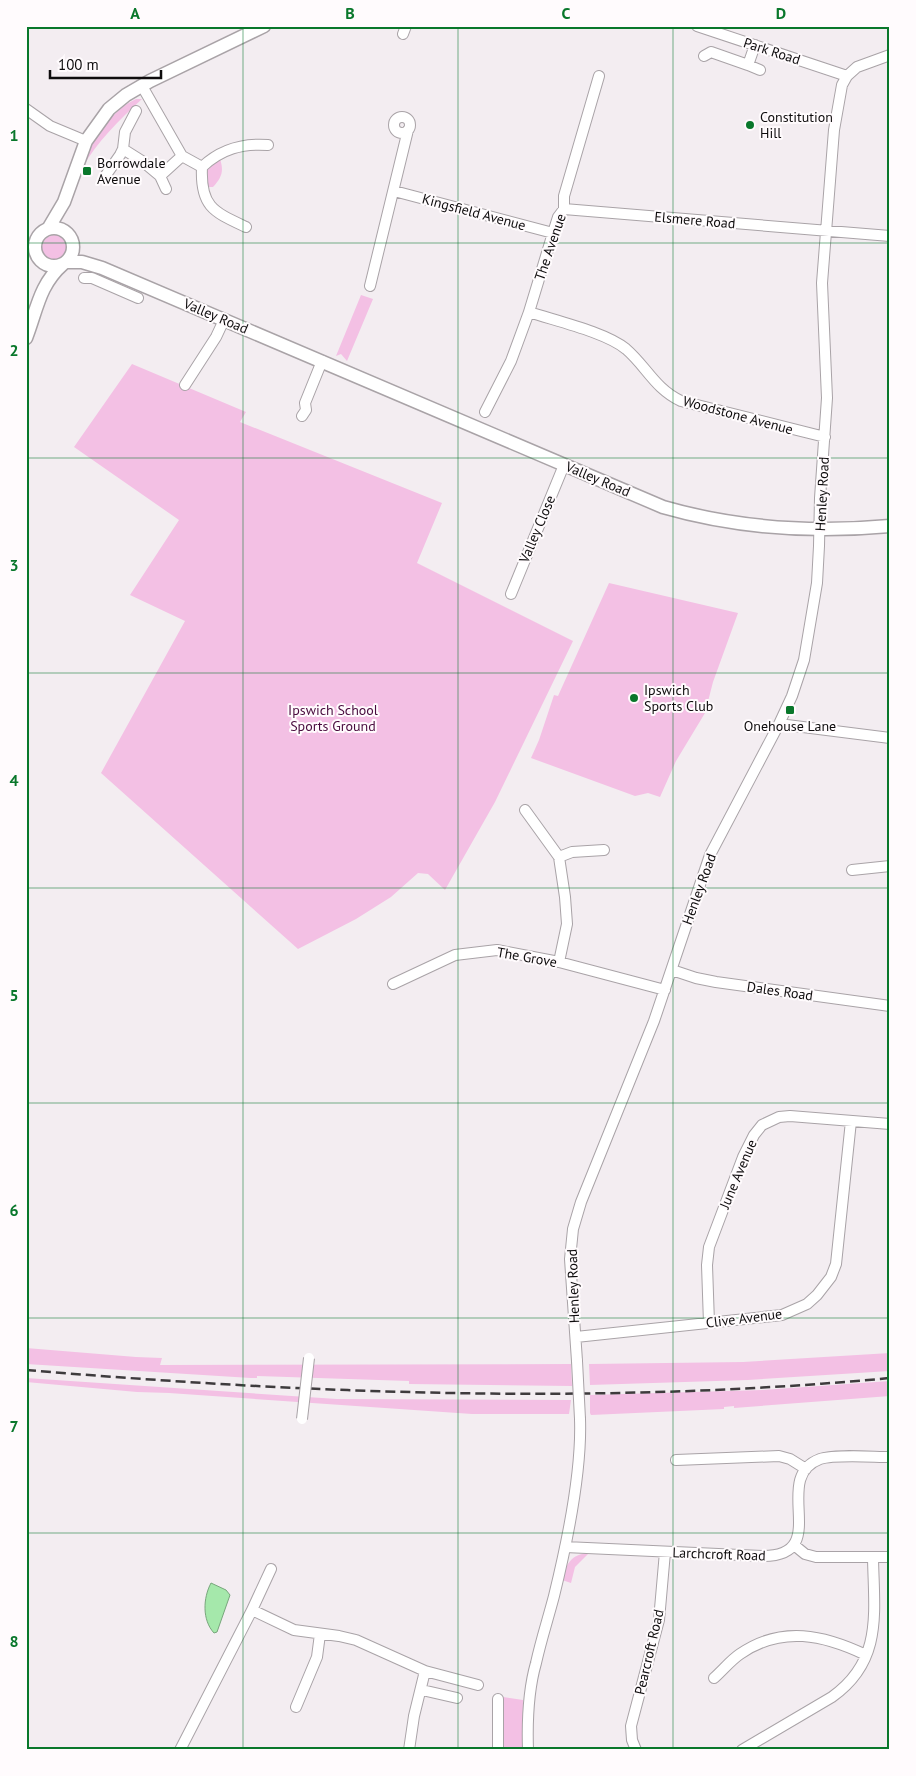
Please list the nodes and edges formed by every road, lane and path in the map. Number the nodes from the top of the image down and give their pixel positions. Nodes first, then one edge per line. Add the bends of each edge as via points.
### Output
1 (264, 26) edge
2 (697, 26) edge
3 (755, 45) junction
4 (890, 55) edge
5 (704, 56) dead end
6 (748, 65) junction
7 (760, 70) dead end
8 (599, 76) dead end
9 (847, 76) junction
10 (142, 86) junction
11 (26, 109) edge
12 (136, 111) dead end
13 (408, 130) dead end
14 (277, 138) dead end
15 (86, 141) junction
16 (123, 149) junction
17 (182, 156) junction
18 (202, 168) junction
19 (106, 175) dead end
20 (160, 176) junction
21 (166, 189) dead end
22 (394, 191) junction
23 (64, 202) junction
24 (564, 209) junction
25 (247, 228) dead end
26 (45, 231) junction
27 (826, 231) junction
28 (553, 232) junction
29 (26, 234) edge
30 (890, 236) edge
31 (71, 238) junction
32 (26, 239) edge
33 (37, 255) junction
34 (65, 263) junction
35 (98, 271) junction
36 (84, 278) dead end
37 (138, 284) junction
38 (370, 286) dead end
39 (43, 288) junction
40 (529, 312) junction
41 (224, 320) junction
42 (26, 338) edge
43 (322, 361) junction
44 (186, 385) dead end
45 (484, 412) dead end
46 (307, 413) dead end
47 (825, 438) junction
48 (564, 465) junction
49 (890, 526) edge
50 (820, 529) junction
51 (511, 594) dead end
52 (779, 724) junction
53 (890, 738) edge
54 (525, 810) dead end
55 (604, 850) dead end
56 (559, 857) junction
57 (890, 866) edge
58 (852, 870) dead end
59 (559, 962) junction
60 (672, 970) junction
61 (393, 984) dead end
62 (665, 990) junction
63 (890, 1006) edge
64 (851, 1121) junction
65 (890, 1124) edge
66 (709, 1323) junction
67 (576, 1337) junction
68 (309, 1358) dead end
69 (302, 1419) dead end
70 (890, 1457) edge
71 (676, 1460) dead end
72 (806, 1469) junction
73 (794, 1545) junction
74 (565, 1547) junction
75 (665, 1552) junction
76 (890, 1557) edge
77 (873, 1558) junction
78 (271, 1569) dead end
79 (252, 1610) junction
80 (320, 1634) junction
81 (866, 1655) junction
82 (425, 1671) junction
83 (714, 1678) dead end
84 (478, 1685) dead end
85 (422, 1690) junction
86 (457, 1698) dead end
87 (498, 1699) dead end
88 (296, 1707) dead end
89 (180, 1750) edge
90 (409, 1750) edge
91 (498, 1750) edge
92 (528, 1750) edge
93 (636, 1750) edge
94 (742, 1750) edge

1 - 10 main road
2 - 3 street, Park Road
3 - 6 street
3 - 9 street, Park Road
4 - 9 street via 857,67
5 - 6 street via 711,52
6 - 7 street
8 - 24 street, The Avenue via 564,196
9 - 27 street, Henley Road via 842,85 834,130
10 - 15 main road via 109,108
10 - 17 street
11 - 15 street via 50,126
12 - 16 street via 125,132
13 - 22 street
14 - 18 street via 268,148 248,145 220,153
15 - 23 main road
16 - 19 street
16 - 20 street
17 - 18 street
17 - 20 street
18 - 25 street via 202,189 209,204
20 - 21 street
22 - 28 street, Kingsfield Avenue
22 - 38 street
23 - 26 main road
23 - 31 main road via 65,222
24 - 27 street, Elsmere Road
24 - 28 street, The Avenue
26 - 29 main road
26 - 31 main road via 60,229
26 - 33 main road via 36,240
27 - 30 street
27 - 47 street, Henley Road via 822,283 827,380
28 - 40 street, The Avenue
31 - 34 main road via 73,252
31 - 35 main road, Valley Road
32 - 33 main road
33 - 34 main road via 47,265
33 - 39 main road
34 - 35 main road, Valley Road via 78,262
34 - 39 main road
35 - 36 street, Valley Road
35 - 37 main road, Valley Road
35 - 37 street, Valley Road via 136,296
37 - 41 main road, Valley Road
39 - 42 main road
40 - 45 street, The Avenue via 512,360
40 - 47 street, Woodstone Avenue via 617,343 668,394 681,401
41 - 43 main road, Valley Road
41 - 44 street
43 - 46 street via 304,403
43 - 48 main road, Valley Road
47 - 50 street, Henley Road
48 - 50 main road, Valley Road via 663,507 688,514 749,524
48 - 51 street, Valley Close
49 - 50 main road, Valley Road
50 - 52 street, Henley Road via 817,583 808,642 799,677
52 - 53 street
52 - 60 street, Henley Road via 710,856
54 - 56 street
55 - 56 street via 572,852
56 - 59 street via 567,924
57 - 58 street
59 - 61 street, The Grove via 497,950 455,955
59 - 62 street, The Grove
60 - 62 street, Henley Road
60 - 63 street, Dales Road via 716,982
62 - 67 street, Henley Road via 576,1219 570,1260
64 - 65 street, June Avenue
64 - 66 street, Clive Avenue via 836,1264 825,1286 807,1304 782,1315
64 - 66 street, June Avenue via 790,1116 762,1125 754,1135 708,1247
66 - 67 street, Clive Avenue
67 - 74 street, Henley Road, bridge via 580,1419 577,1473
68 - 69 street, bridge
70 - 72 street via 825,1458
71 - 72 street via 779,1456
72 - 73 street via 799,1484 800,1528
73 - 75 street, Larchcroft Road via 785,1553 770,1556
73 - 77 street via 816,1558
74 - 75 street, Larchcroft Road
74 - 92 street, Henley Road via 531,1685
75 - 93 street, Pearcroft Road via 659,1620 631,1726
76 - 77 street
77 - 81 street via 874,1624
78 - 79 street
79 - 80 street via 294,1630
79 - 89 street
80 - 82 street via 356,1640
80 - 88 street via 315,1662
81 - 83 street via 821,1638 790,1636 748,1649
81 - 94 street via 859,1671 840,1692
82 - 84 street
82 - 85 street
85 - 86 street
85 - 90 street
87 - 91 street

